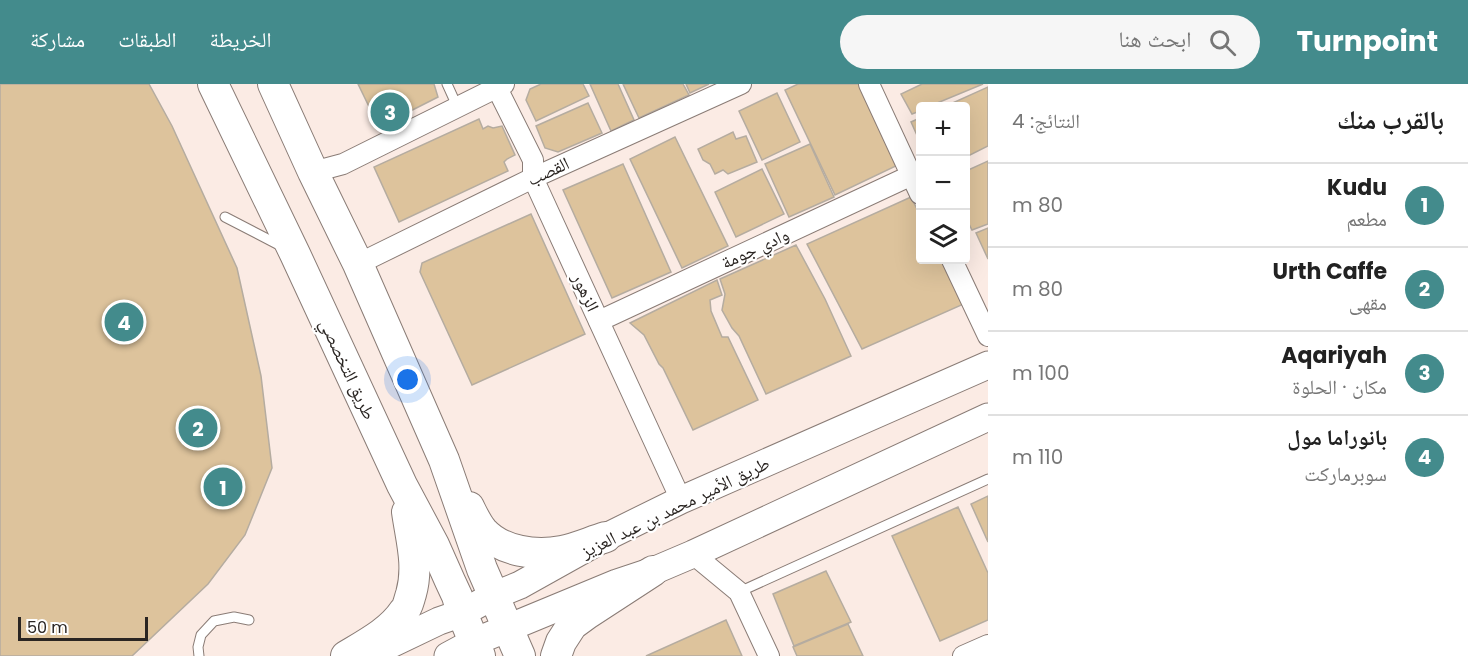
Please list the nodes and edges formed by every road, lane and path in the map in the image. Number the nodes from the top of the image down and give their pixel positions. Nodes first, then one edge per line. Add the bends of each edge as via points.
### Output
1 (213, 84) edge
2 (273, 84) edge
3 (447, 84) edge
4 (741, 84) edge
5 (869, 84) edge
6 (499, 85) edge
7 (457, 106) junction
8 (313, 172) junction
9 (912, 175) junction
10 (533, 178) junction
11 (916, 183) edge
12 (225, 217) dead end
13 (295, 254) junction
14 (358, 264) junction
15 (954, 264) edge
16 (599, 321) junction
17 (988, 336) edge
18 (988, 365) edge
19 (988, 417) edge
20 (444, 460) junction
21 (988, 478) edge
22 (402, 485) junction
23 (681, 500) junction
24 (606, 537) junction
25 (472, 539) junction
26 (434, 545) junction
27 (693, 554) junction
28 (653, 571) junction
29 (617, 583) junction
30 (740, 592) junction
31 (493, 596) junction
32 (462, 613) junction
33 (249, 620) dead end
34 (508, 628) junction
35 (988, 645) edge
36 (477, 649) edge
37 (200, 656) edge
38 (346, 656) edge
39 (366, 656) edge
40 (448, 656) edge
41 (520, 656) edge
42 (556, 656) edge
43 (769, 656) edge
44 (963, 656) edge

1 - 13 main road, طريق التخصصي
2 - 8 main road
3 - 7 lane
4 - 10 street, القصب
5 - 9 street
6 - 7 street
6 - 10 street, الزهور via 533,160
7 - 8 street via 343,164
8 - 14 main road
9 - 11 street
9 - 16 street, وادي جومة
10 - 14 street, القصب
10 - 16 street, الزهور
12 - 13 lane
13 - 22 main road, طريق التخصصي
14 - 20 main road
15 - 17 street
16 - 23 street, الزهور
18 - 23 main road, طريق الأمير محمد بن عبد العزيز
19 - 27 main road
20 - 24 main road via 479,526 504,545 517,551 562,551
20 - 25 main road
21 - 30 lane
22 - 26 main road, طريق التخصصي
22 - 38 main road via 414,557 409,600 388,627
23 - 24 main road, طريق الأمير محمد بن عبد العزيز
24 - 29 main road via 593,556 555,584 557,595 566,597
24 - 31 main road, طريق الأمير محمد بن عبد العزيز
25 - 26 main road via 483,586 478,592 470,590
25 - 31 main road
26 - 32 main road, طريق التخصصي
27 - 28 main road
27 - 30 street
28 - 29 main road
28 - 42 main road via 572,626
29 - 34 main road
30 - 43 street
31 - 32 main road, طريق الأمير محمد بن عبد العزيز
31 - 34 main road
32 - 36 main road, طريق التخصصي
32 - 39 main road, طريق الأمير محمد بن عبد العزيز
33 - 37 lane via 234,617 214,621 201,635
34 - 36 main road
34 - 41 main road
35 - 44 street
36 - 40 main road

